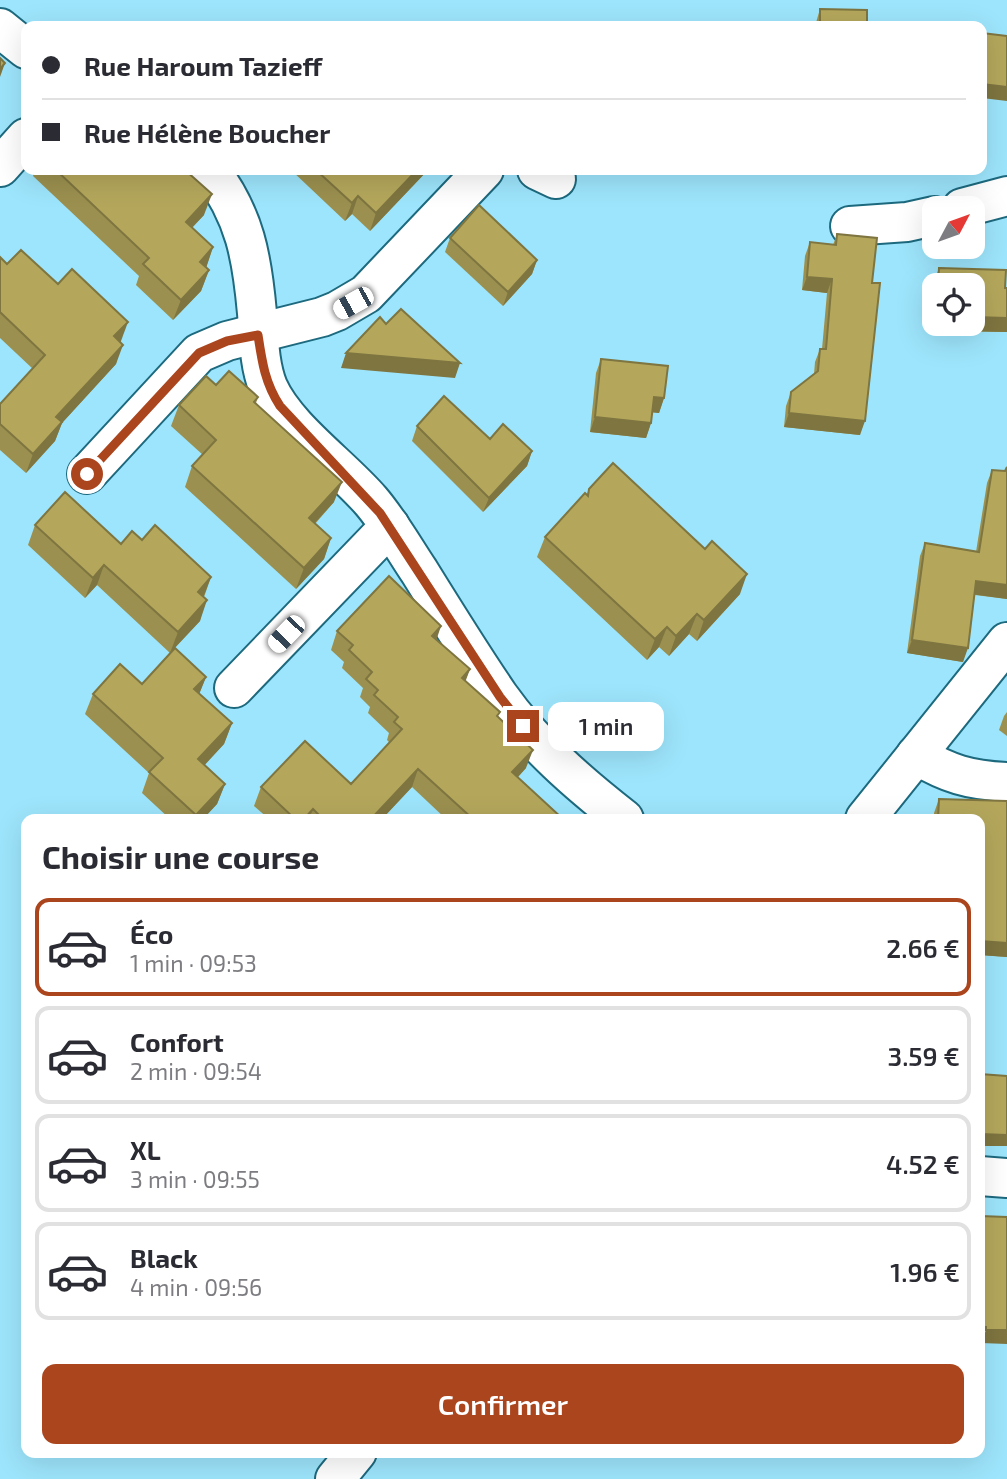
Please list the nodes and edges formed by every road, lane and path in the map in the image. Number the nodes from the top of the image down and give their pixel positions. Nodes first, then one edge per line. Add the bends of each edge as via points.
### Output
1 (0, 28) edge
2 (21, 45) edge
3 (21, 144) edge
4 (0, 167) edge
5 (214, 175) edge
6 (479, 175) edge
7 (1007, 196) edge
8 (985, 202) edge
9 (922, 219) edge
10 (850, 226) dead end
11 (258, 335) junction
12 (87, 474) dead end
13 (390, 526) junction
14 (1007, 642) edge
15 (234, 688) dead end
16 (916, 755) junction
17 (1007, 782) edge
18 (618, 814) edge
19 (869, 814) edge
20 (985, 1177) edge
21 (1007, 1178) edge
22 (352, 1458) edge
23 (335, 1479) edge

1 - 2 street
3 - 4 street
5 - 11 street via 247,240
6 - 11 street via 366,293 322,317
7 - 8 street
9 - 10 street
11 - 12 street via 199,353
11 - 13 street via 263,370 280,406
13 - 15 street
13 - 18 street via 523,726
14 - 16 street
16 - 17 street via 967,778
16 - 19 street
20 - 21 street
22 - 23 street

